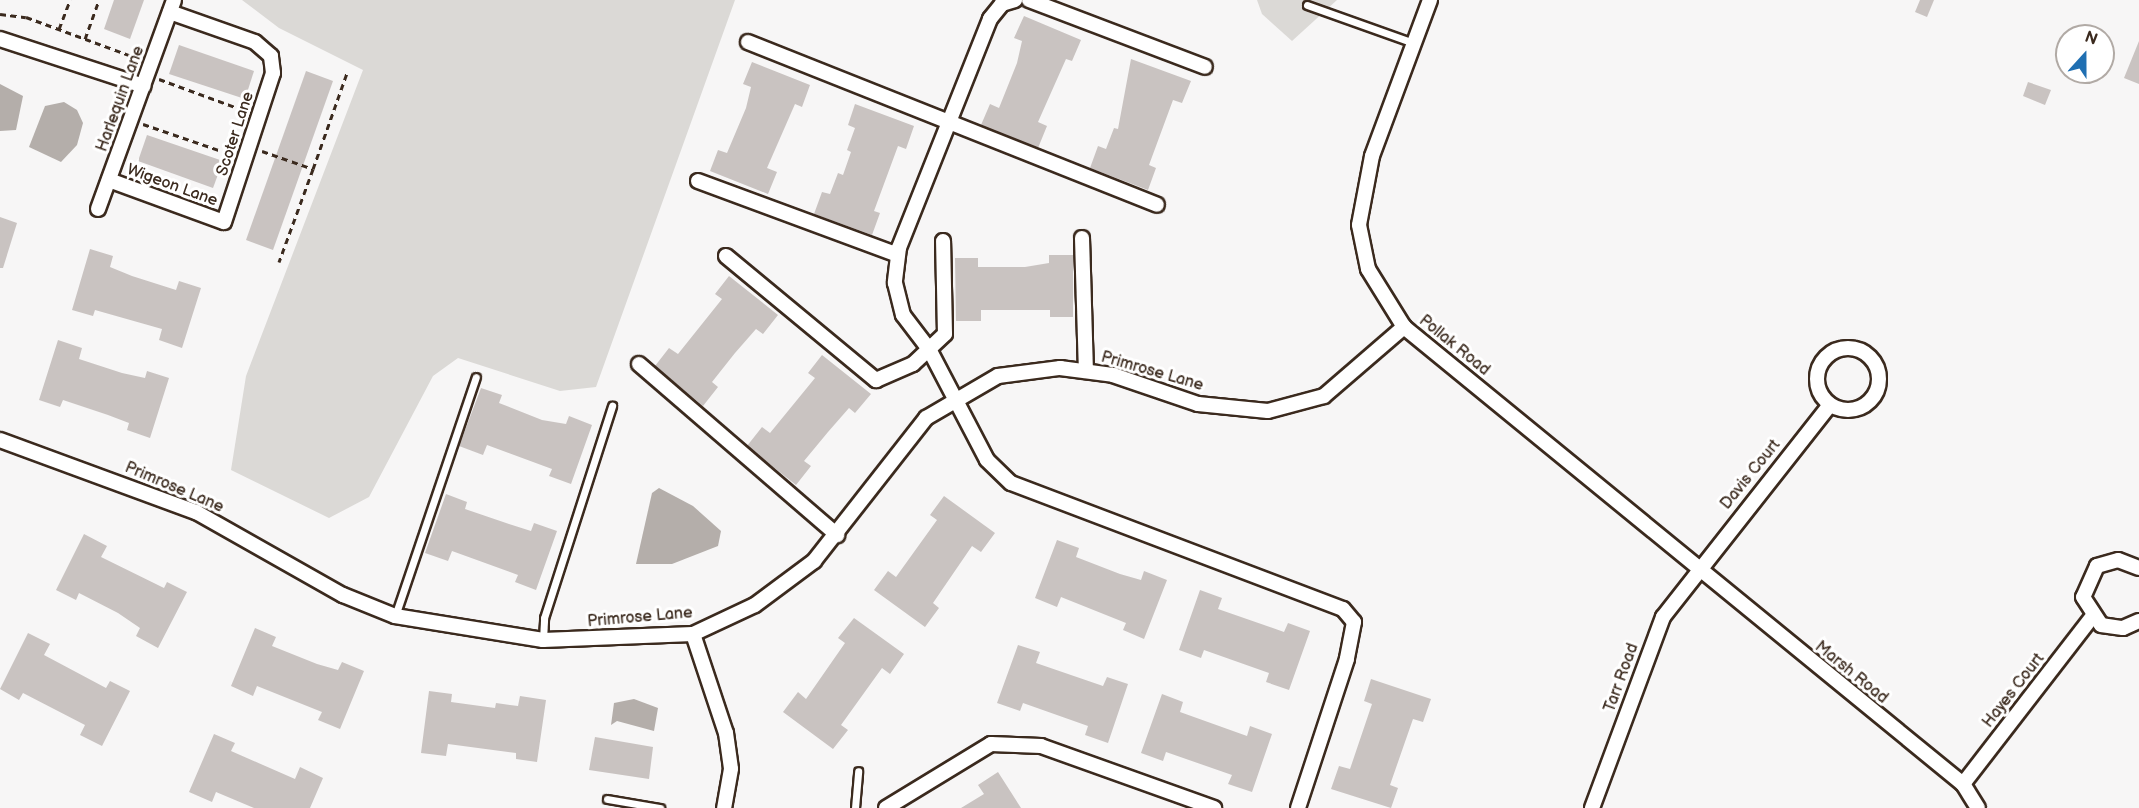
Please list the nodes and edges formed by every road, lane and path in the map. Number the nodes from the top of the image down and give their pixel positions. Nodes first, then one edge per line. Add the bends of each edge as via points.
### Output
1 (70, 0) edge
2 (99, 0) edge
3 (1015, 0) edge
4 (1029, 0) edge
5 (1430, 0) edge
6 (1307, 5) dead end
7 (172, 6) edge
8 (59, 29) dead end
9 (0, 39) edge
10 (85, 39) dead end
11 (748, 42) dead end
12 (1414, 43) junction
13 (1205, 67) dead end
14 (347, 73) dead end
15 (144, 87) junction
16 (949, 122) junction
17 (136, 133) dead end
18 (249, 146) junction
19 (234, 167) dead end
20 (313, 169) junction
21 (109, 180) junction
22 (698, 181) dead end
23 (1158, 205) dead end
24 (98, 209) dead end
25 (225, 222) joint
26 (1082, 238) dead end
27 (943, 241) dead end
28 (898, 255) junction
29 (726, 256) dead end
30 (279, 262) dead end
31 (1404, 327) junction
32 (929, 349) junction
33 (639, 364) dead end
34 (1086, 371) junction
35 (476, 377) dead end
36 (953, 399) junction
37 (1830, 405) junction
38 (612, 406) dead end
39 (0, 440) edge
40 (837, 534) junction
41 (1699, 567) junction
42 (2139, 568) edge
43 (395, 616) junction
44 (2092, 617) junction
45 (2139, 621) edge
46 (693, 634) junction
47 (543, 640) junction
48 (858, 771) dead end
49 (1963, 784) junction
50 (607, 799) dead end
51 (660, 808) edge
52 (724, 808) edge
53 (855, 808) edge
54 (885, 808) edge
55 (1214, 808) edge
56 (1298, 808) edge
57 (1592, 808) edge
58 (1978, 808) edge

1 - 8 path
2 - 10 path
3 - 16 street via 1002,4 990,19
4 - 13 street
5 - 12 street, Pollak Road
6 - 12 lane
7 - 15 street, Harlequin Lane
7 - 18 street, Scoter Lane via 255,42 270,56 273,73
9 - 15 street
11 - 16 street
12 - 31 street, Pollak Road via 1372,156 1359,225 1368,269
14 - 20 path
15 - 21 street, Harlequin Lane
16 - 23 street
16 - 28 street
17 - 19 path via 140,122 237,157
18 - 20 path
18 - 25 street, Scoter Lane
20 - 30 path
21 - 24 street, Harlequin Lane
21 - 25 street, Wigeon Lane
22 - 28 street
26 - 34 street
27 - 32 street via 945,334
28 - 32 street via 895,283 903,315
29 - 32 street via 876,380 913,364
31 - 34 street, Primrose Lane via 1324,396 1268,411 1198,404
31 - 41 street, Pollak Road
32 - 36 street
33 - 40 street
34 - 36 street, Primrose Lane via 1060,368 998,376
35 - 43 lane
36 - 40 street, Primrose Lane via 926,418 898,448
36 - 56 street via 987,460 1011,483 1343,609 1354,622 1347,660
37 - 37 street via 1818,388 1824,359 1852,349 1870,357 1879,376 1875,396 1859,409
37 - 41 street, Davis Court
38 - 47 lane via 544,618
39 - 43 street, Primrose Lane via 196,512 344,595
40 - 46 street, Primrose Lane via 814,561 755,605
41 - 49 street, Marsh Road
41 - 57 street, Tarr Road via 1663,617
42 - 44 street via 2118,560 2089,574 2083,597
43 - 47 street, Primrose Lane
44 - 45 street via 2112,628
44 - 49 street, Hayes Court
46 - 47 street, Primrose Lane
46 - 52 street via 726,734 731,769
48 - 53 lane
49 - 58 street, Marsh Road
50 - 51 lane
54 - 55 street via 991,744 1041,747

